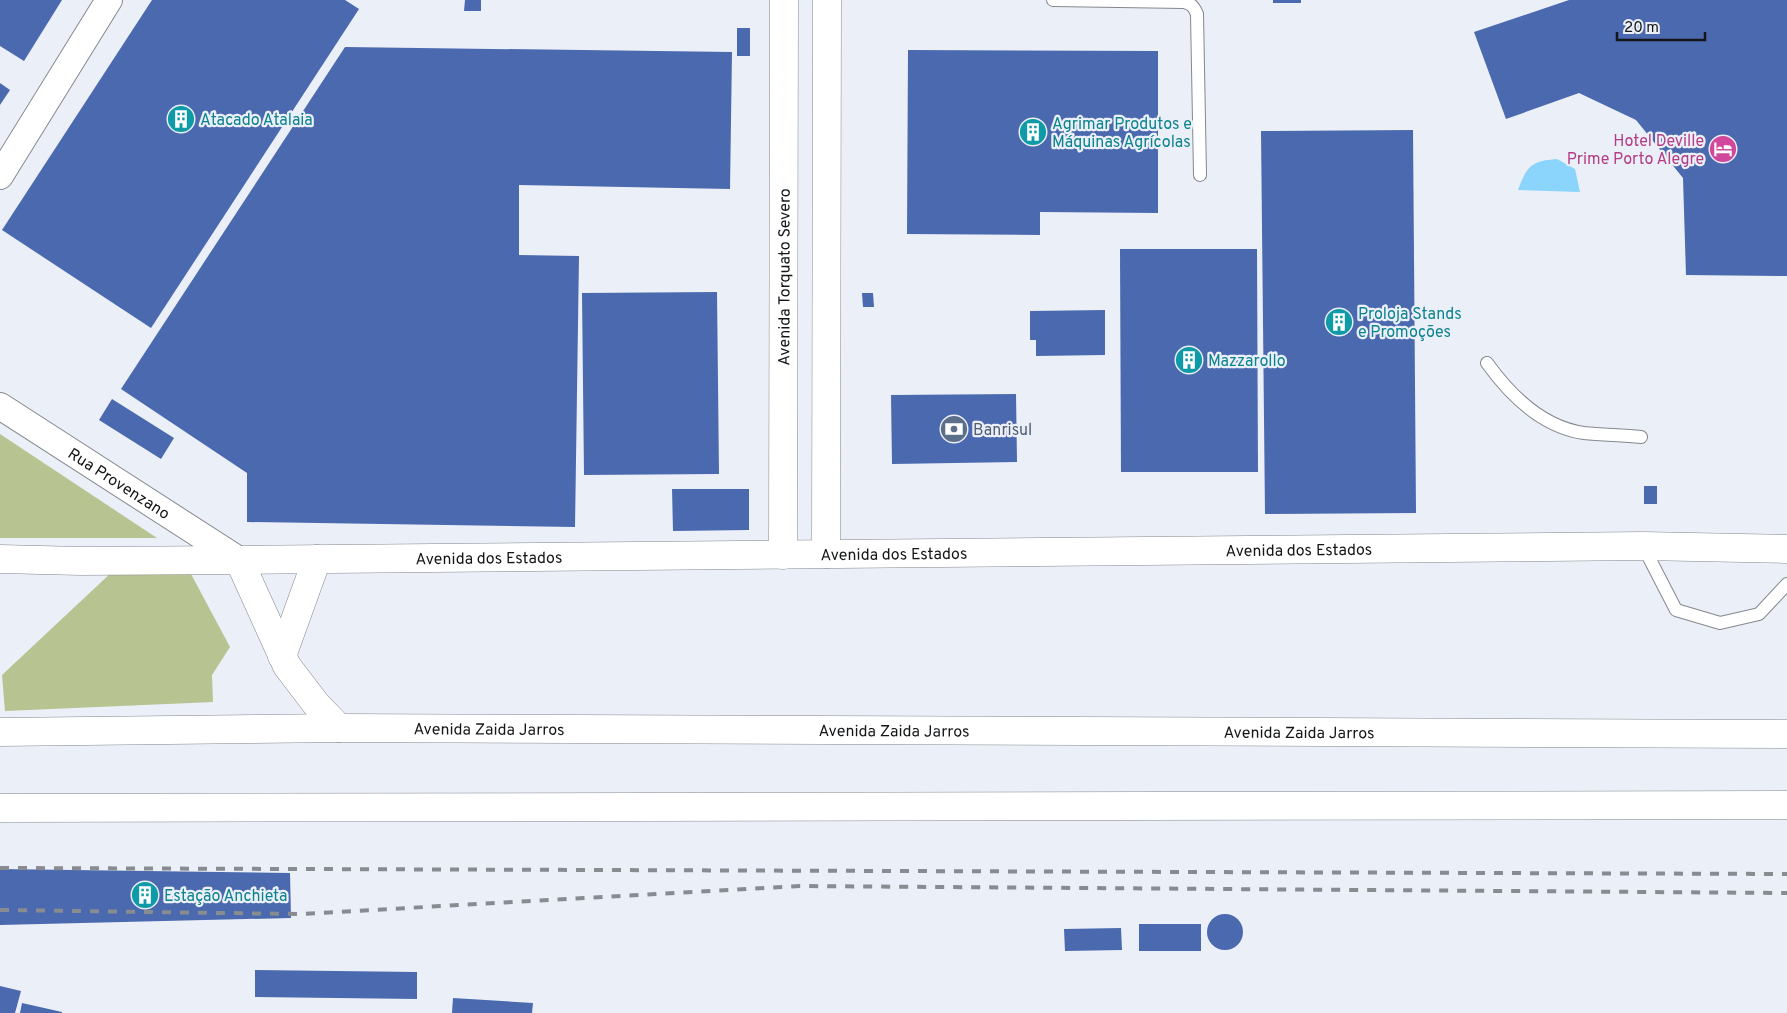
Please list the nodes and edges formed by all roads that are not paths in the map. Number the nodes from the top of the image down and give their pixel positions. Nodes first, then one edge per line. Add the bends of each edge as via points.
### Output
1 (109, 0) edge
2 (784, 0) edge
3 (827, 0) edge
4 (1053, 0) edge
5 (0, 176) edge
6 (1200, 176) dead end
7 (783, 258) junction
8 (826, 263) junction
9 (1486, 363) dead end
10 (0, 406) edge
11 (1641, 437) dead end
12 (1643, 546) junction
13 (1787, 549) edge
14 (826, 554) junction
15 (783, 555) junction
16 (0, 559) edge
17 (317, 559) junction
18 (239, 560) junction
19 (1787, 584) edge
20 (282, 656) junction
21 (339, 728) junction
22 (0, 732) edge
23 (1787, 734) edge
24 (1787, 805) edge
25 (0, 808) edge

1 - 5 street
2 - 7 main road, Avenida Torquato Severo
3 - 8 main road
4 - 6 lane via 1184,2 1195,8
7 - 8 main road
7 - 15 main road, Avenida Torquato Severo
8 - 14 main road
9 - 11 lane via 1503,386 1526,407 1552,423 1582,433
10 - 18 street, Rua Provenzano
12 - 13 main road, Avenida dos Estados
12 - 14 main road, Avenida dos Estados
12 - 19 lane via 1676,610 1720,623 1760,614
14 - 15 main road, Avenida dos Estados
15 - 17 main road, Avenida dos Estados
16 - 18 main road, Avenida dos Estados
17 - 18 main road, Avenida dos Estados
17 - 20 main road
18 - 20 main road
20 - 21 main road via 299,683
21 - 22 main road, Avenida Zaida Jarros
21 - 23 main road, Avenida Zaida Jarros
24 - 25 main road

